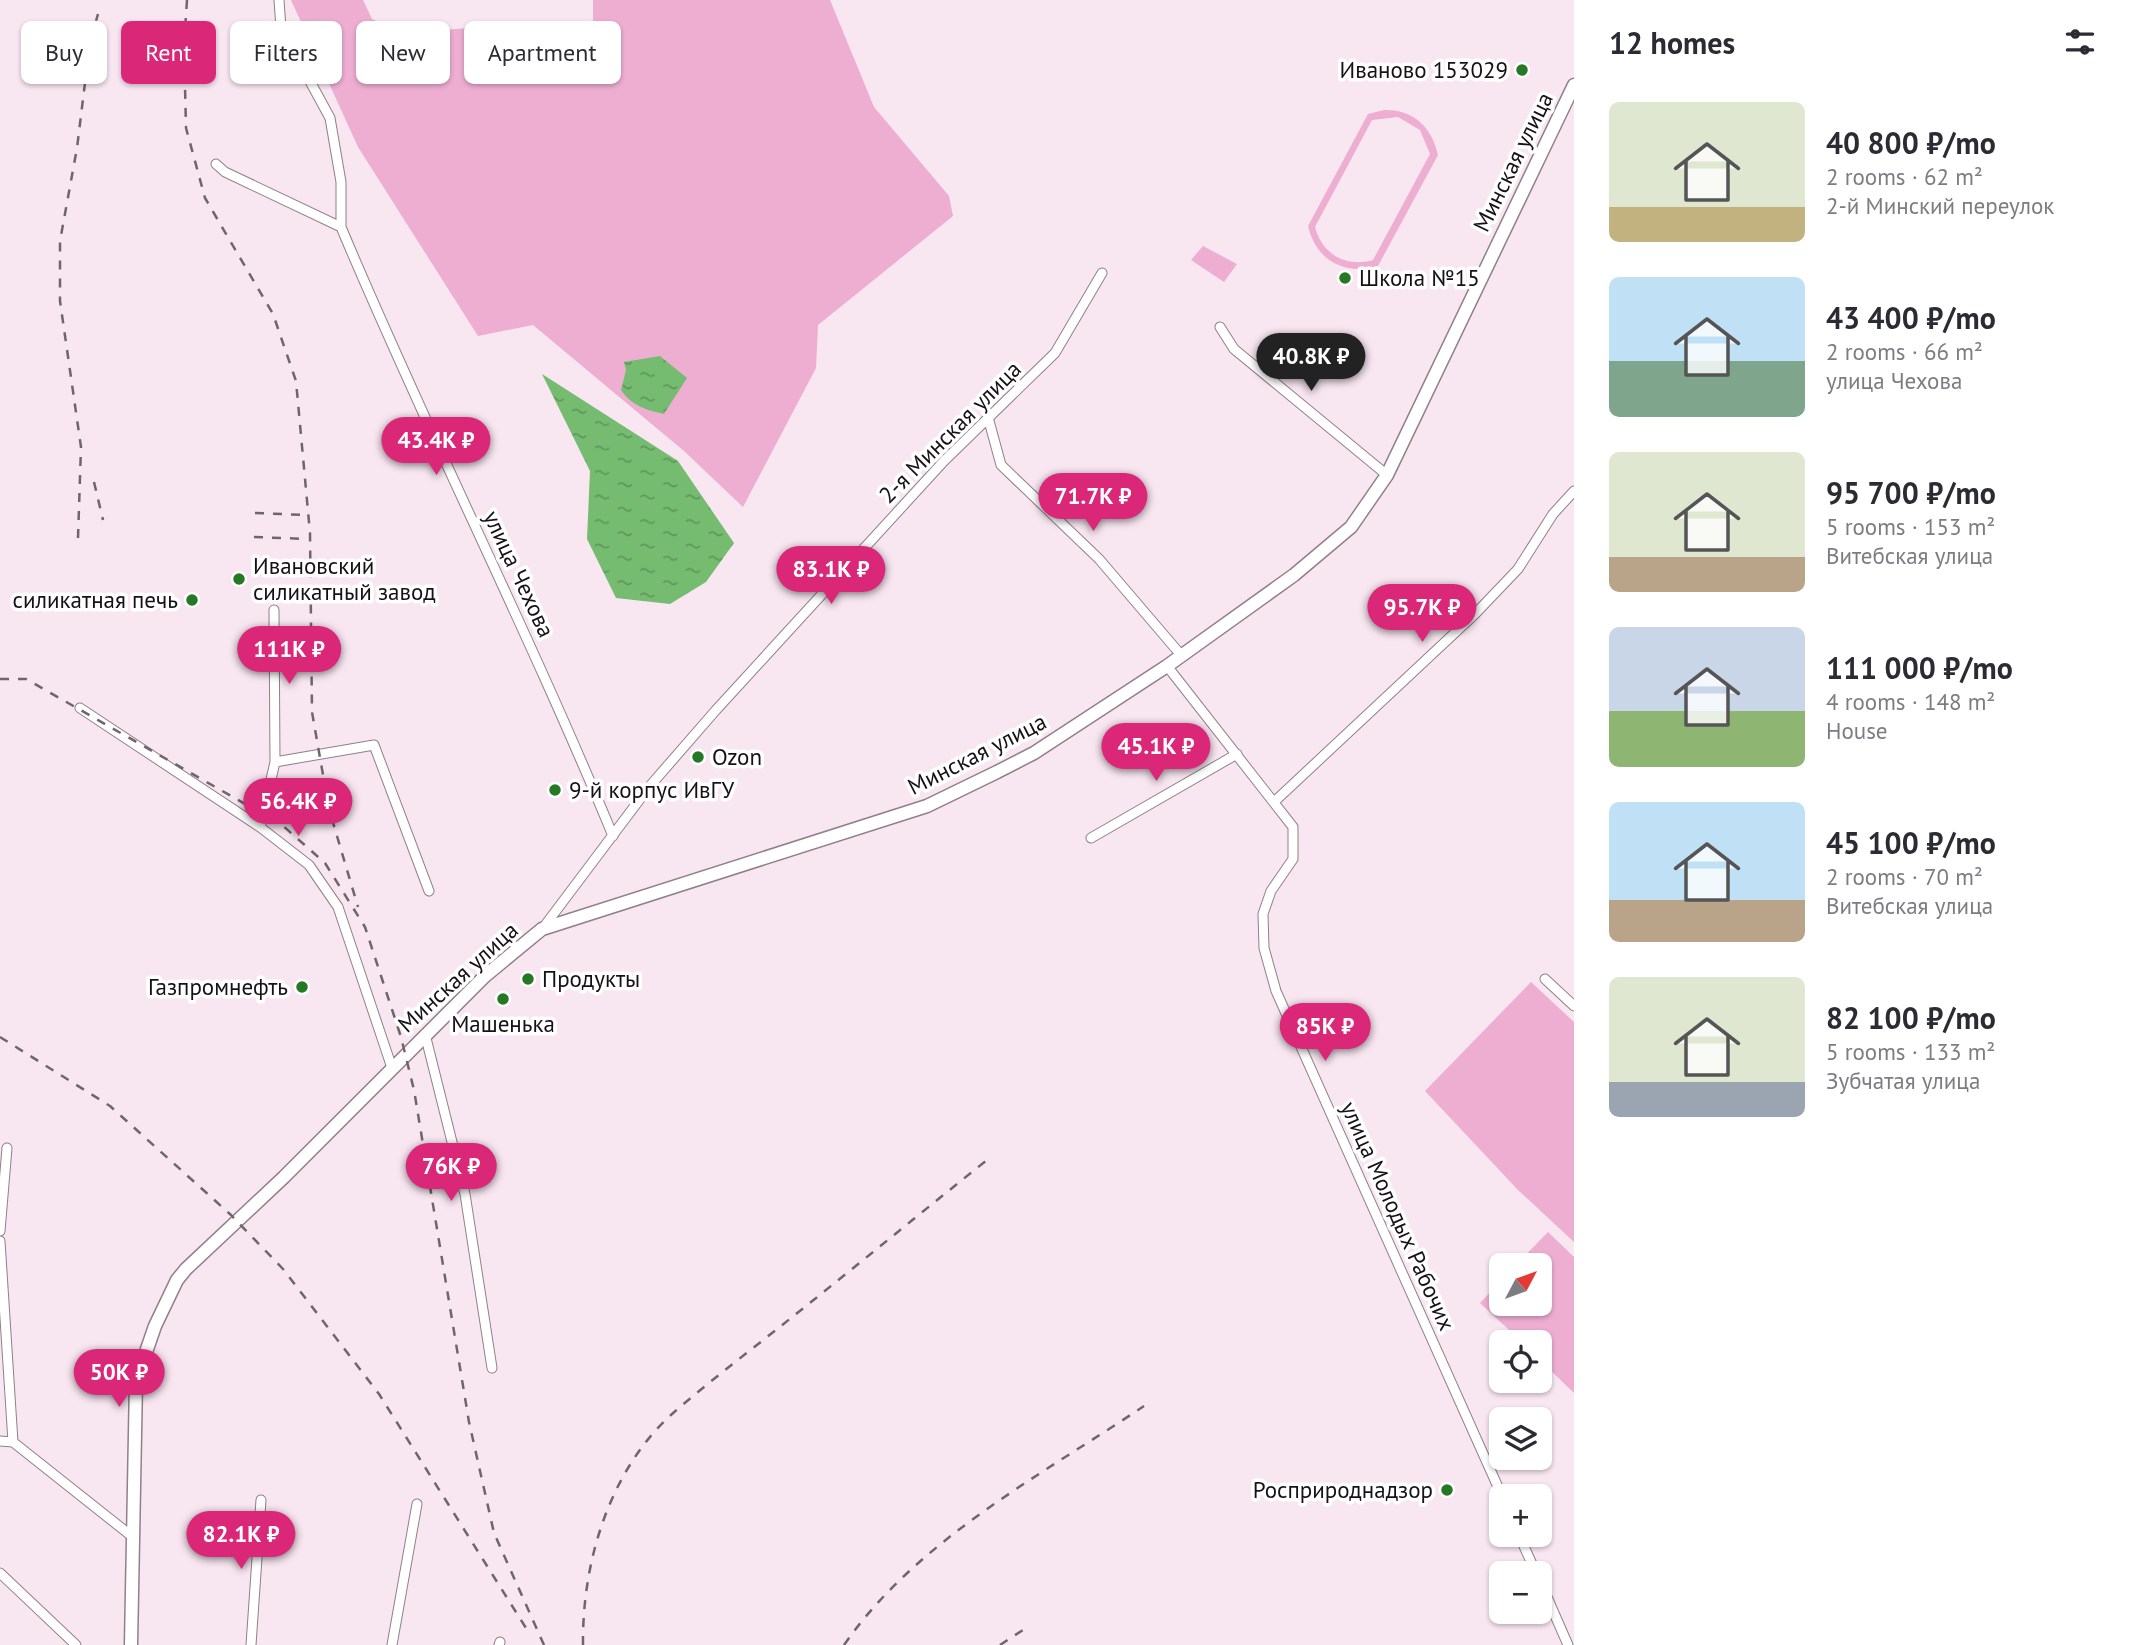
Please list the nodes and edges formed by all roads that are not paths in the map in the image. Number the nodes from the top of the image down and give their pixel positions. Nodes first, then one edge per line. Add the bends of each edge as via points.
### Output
1 (279, 0) edge
2 (1574, 85) edge
3 (216, 164) dead end
4 (341, 227) junction
5 (1102, 273) dead end
6 (1220, 327) dead end
7 (989, 421) junction
8 (1387, 475) junction
9 (1574, 491) edge
10 (274, 610) dead end
11 (1181, 655) junction
12 (1167, 666) junction
13 (80, 708) dead end
14 (1237, 754) junction
15 (275, 762) junction
16 (1274, 802) junction
17 (260, 827) junction
18 (613, 836) junction
19 (1091, 838) dead end
20 (429, 891) dead end
21 (542, 929) junction
22 (1545, 979) dead end
23 (1574, 1006) edge
24 (425, 1034) junction
25 (391, 1068) junction
26 (7, 1148) dead end
27 (0, 1231) edge
28 (0, 1241) edge
29 (492, 1368) dead end
30 (0, 1441) edge
31 (13, 1442) junction
32 (1497, 1484) edge
33 (261, 1500) dead end
34 (416, 1504) dead end
35 (134, 1538) junction
36 (0, 1573) edge
37 (1552, 1608) edge
38 (76, 1645) edge
39 (131, 1645) edge
40 (251, 1645) edge
41 (391, 1645) edge
42 (1568, 1645) edge

1 - 4 street via 281,28 330,118 341,182
2 - 8 main road, Минская улица
3 - 4 street
4 - 18 street, улица Чехова via 562,713
5 - 7 street, 2-я Минская улица via 1055,353
6 - 8 street via 1234,349
7 - 11 street via 1001,464 1099,559
7 - 18 street, 2-я Минская улица via 944,461 726,700 649,787
8 - 11 main road, Минская улица via 1351,527 1294,575
9 - 16 street via 1553,514 1518,569 1475,614
10 - 15 street
11 - 12 main road, Минская улица
12 - 14 street, улица Молодых Рабочих
12 - 21 main road, Минская улица via 1034,753 927,806
13 - 17 street
14 - 16 street, улица Молодых Рабочих
14 - 19 street
15 - 17 street
15 - 20 street via 374,745
16 - 32 street, улица Молодых Рабочих via 1293,827 1293,859 1270,891 1263,914 1264,947 1276,991
17 - 25 street via 309,865 338,907
18 - 21 street, 2-я Минская улица
21 - 24 main road, Минская улица via 497,964
22 - 23 street
24 - 25 main road, Минская улица
24 - 29 street via 464,1194
25 - 35 main road, Минская улица via 177,1280 136,1381
26 - 27 street
28 - 31 street
30 - 31 street
31 - 35 street
33 - 40 street
34 - 41 street
35 - 39 main road, Минская улица
36 - 38 street
37 - 42 street

